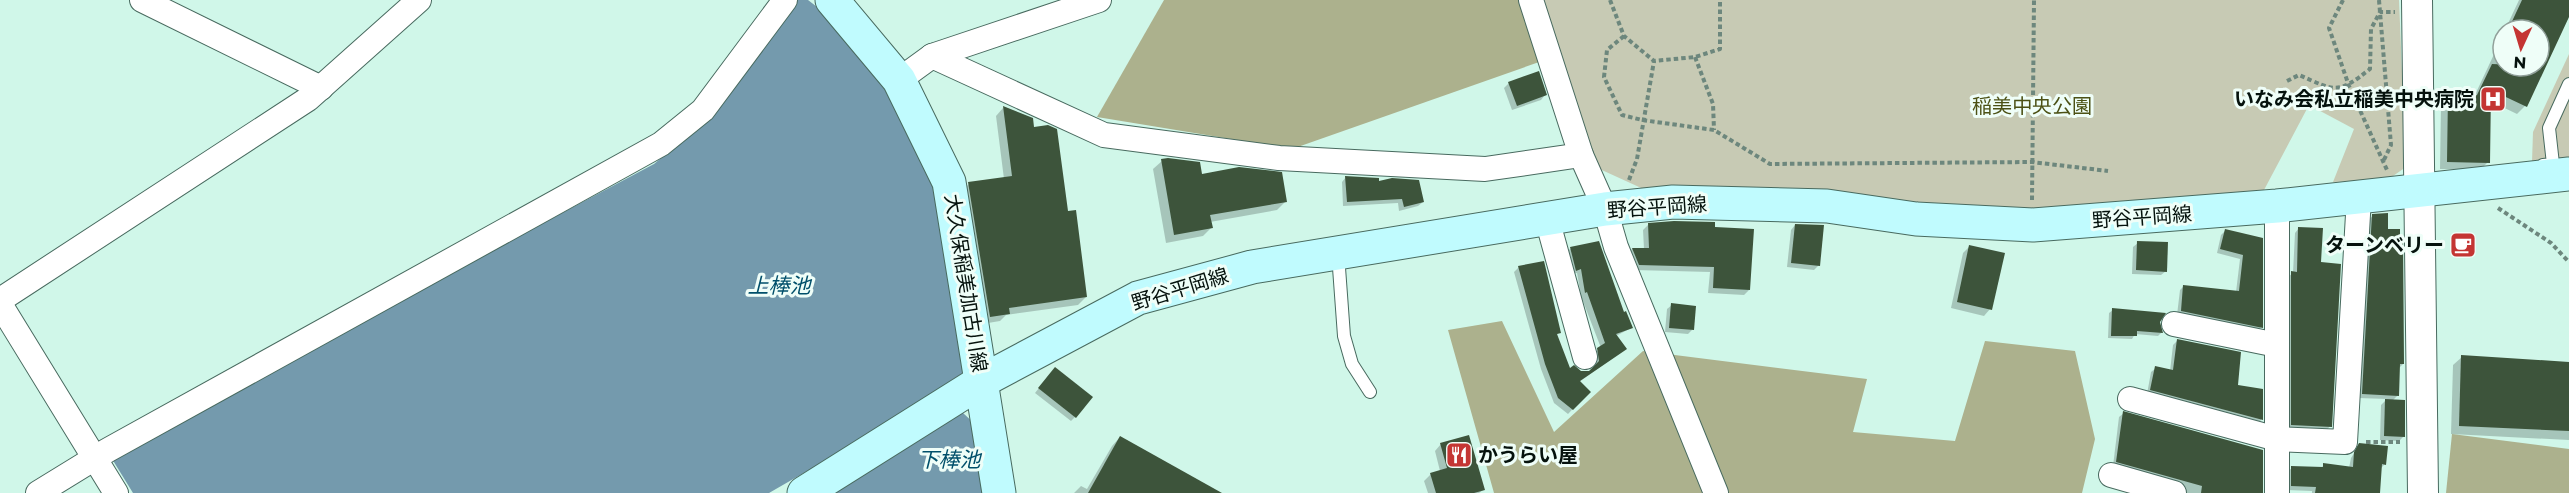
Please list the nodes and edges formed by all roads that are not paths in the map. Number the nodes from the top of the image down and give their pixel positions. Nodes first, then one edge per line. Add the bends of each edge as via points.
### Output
1 (142, 0) edge
2 (419, 0) edge
3 (785, 0) edge
4 (832, 0) edge
5 (1100, 0) edge
6 (1531, 0) edge
7 (2408, 6) edge
8 (932, 56) junction
9 (899, 80) junction
10 (2569, 84) edge
11 (321, 88) junction
12 (1581, 155) junction
13 (2569, 174) edge
14 (2480, 176) junction
15 (2422, 181) junction
16 (2359, 197) junction
17 (1616, 199) junction
18 (2277, 206) junction
19 (1547, 219) junction
20 (1338, 253) junction
21 (0, 302) edge
22 (2174, 324) dead end
23 (2277, 345) junction
24 (1586, 357) dead end
25 (982, 381) junction
26 (1370, 392) dead end
27 (2130, 399) dead end
28 (2277, 439) junction
29 (95, 458) junction
30 (2111, 475) dead end
31 (38, 493) edge
32 (116, 493) edge
33 (804, 493) edge
34 (999, 493) edge
35 (1716, 493) edge
36 (2174, 493) edge
37 (2277, 493) edge
38 (2423, 493) edge

1 - 11 street
2 - 11 street
3 - 29 street via 703,110 661,144
4 - 9 main road, 大久保稲美加古川線
5 - 8 street
6 - 12 street
7 - 15 street
8 - 9 street
8 - 12 street via 1104,135 1279,158 1485,169
9 - 25 main road, 大久保稲美加古川線 via 949,182
10 - 14 lane via 2549,129 2553,164
11 - 21 street
12 - 17 street
13 - 14 main road, 野谷平岡線
14 - 15 main road, 野谷平岡線
15 - 16 main road, 野谷平岡線
15 - 38 street
16 - 18 main road, 野谷平岡線
16 - 28 street via 2345,442
17 - 18 main road, 野谷平岡線 via 1827,206 1916,219 2033,225
17 - 19 main road, 野谷平岡線
17 - 35 street via 1616,247
18 - 23 street
19 - 20 main road, 野谷平岡線
19 - 24 street
20 - 25 main road, 野谷平岡線 via 1252,267 1138,298
20 - 26 lane via 1344,336 1352,364
21 - 29 street
22 - 23 street
23 - 28 street
25 - 33 main road, 野谷平岡線
25 - 34 main road, 大久保稲美加古川線
27 - 28 street
28 - 37 street
29 - 31 street
29 - 32 street
30 - 36 street

